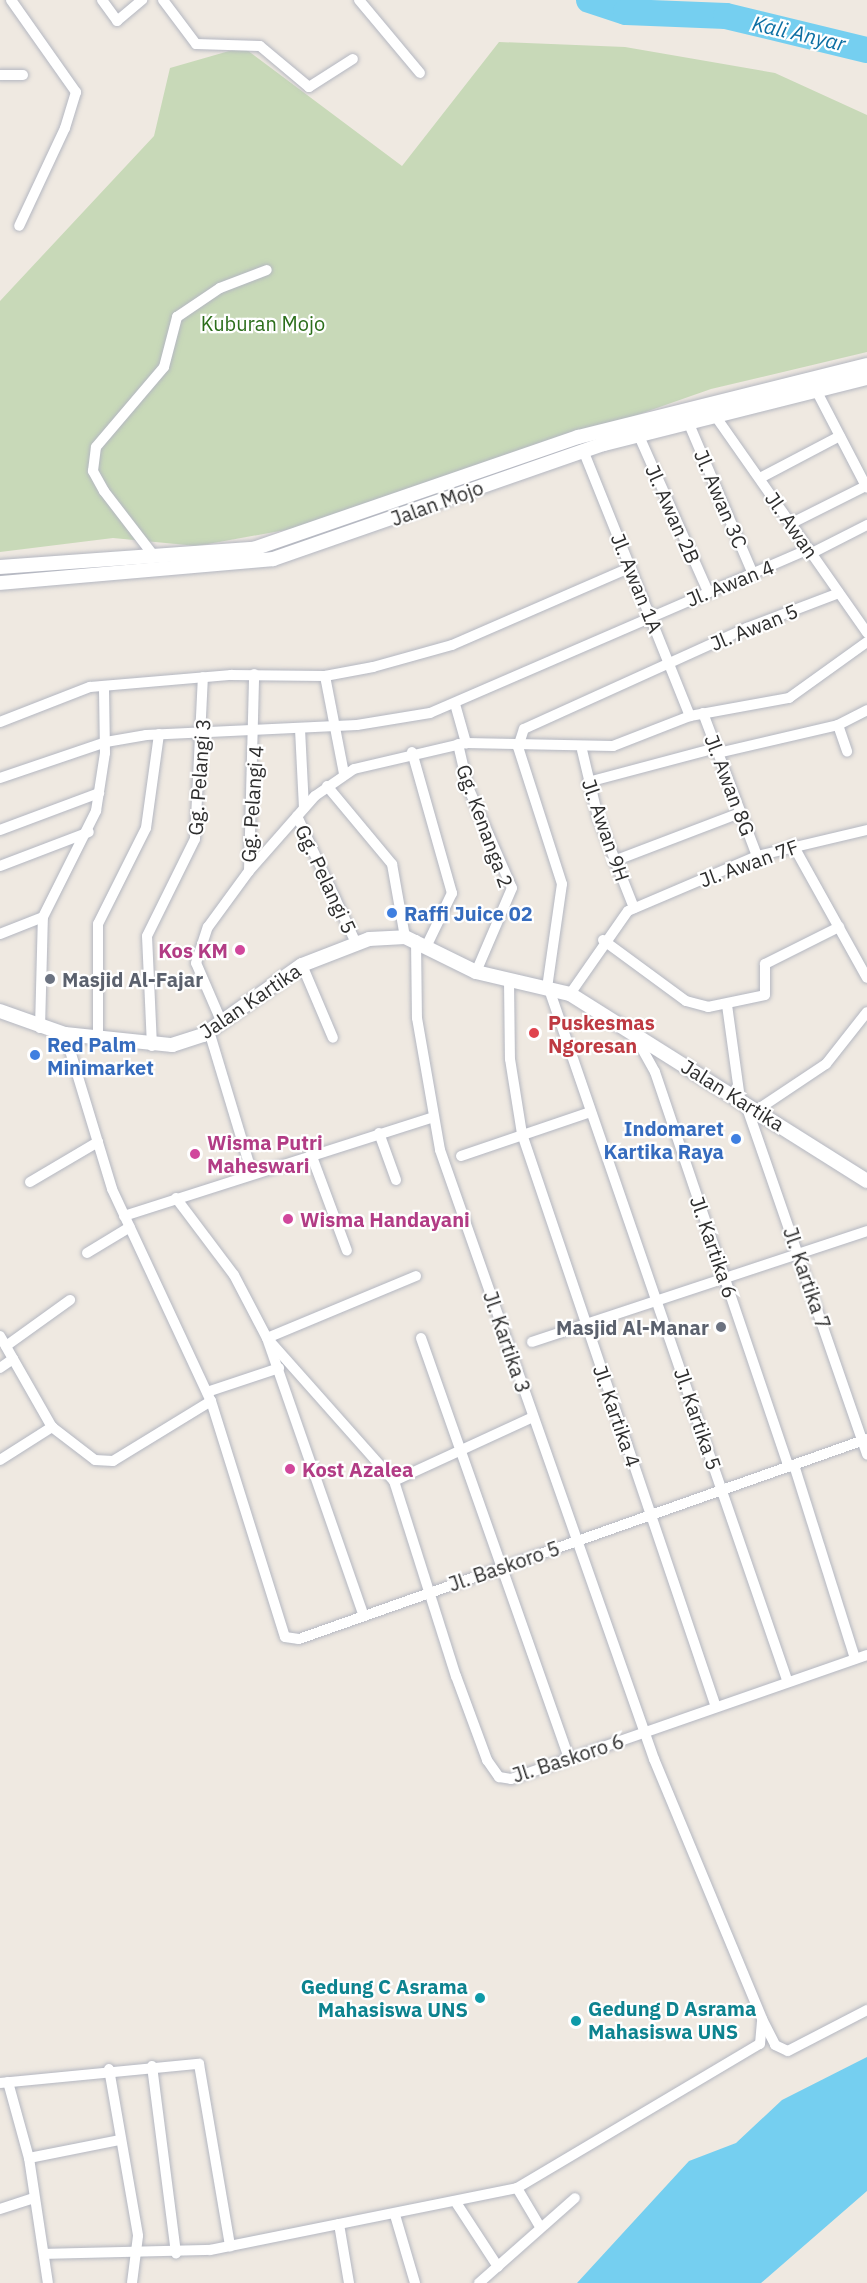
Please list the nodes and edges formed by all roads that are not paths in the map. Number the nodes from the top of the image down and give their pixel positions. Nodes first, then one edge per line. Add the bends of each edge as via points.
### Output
1 (11, 0) edge
2 (102, 0) edge
3 (142, 0) edge
4 (163, 0) edge
5 (359, 0) edge
6 (353, 59) dead end
7 (420, 73) dead end
8 (0, 75) edge
9 (23, 75) dead end
10 (19, 226) dead end
11 (267, 270) dead end
12 (867, 376) edge
13 (816, 390) junction
14 (715, 410) junction
15 (689, 424) junction
16 (639, 436) junction
17 (840, 436) junction
18 (583, 450) junction
19 (760, 478) junction
20 (866, 487) edge
21 (792, 524) junction
22 (867, 525) edge
23 (810, 551) junction
24 (154, 556) junction
25 (50, 563) junction
26 (0, 567) edge
27 (631, 567) junction
28 (753, 574) junction
29 (51, 579) junction
30 (0, 584) edge
31 (708, 592) junction
32 (839, 592) junction
33 (651, 616) junction
34 (867, 633) edge
35 (867, 642) edge
36 (670, 662) junction
37 (254, 674) junction
38 (326, 676) junction
39 (203, 677) junction
40 (104, 686) junction
41 (455, 704) junction
42 (867, 710) edge
43 (703, 713) junction
44 (690, 716) junction
45 (0, 722) edge
46 (838, 725) junction
47 (335, 727) junction
48 (204, 729) junction
49 (257, 729) junction
50 (300, 729) junction
51 (159, 734) junction
52 (106, 742) junction
53 (462, 744) junction
54 (518, 747) junction
55 (582, 750) junction
56 (717, 750) junction
57 (847, 751) dead end
58 (412, 752) junction
59 (344, 774) junction
60 (0, 778) edge
61 (588, 782) junction
62 (327, 786) junction
63 (99, 793) junction
64 (300, 812) junction
65 (740, 813) junction
66 (0, 830) edge
67 (866, 831) edge
68 (89, 832) junction
69 (793, 845) junction
70 (757, 856) junction
71 (614, 861) junction
72 (0, 866) edge
73 (249, 871) junction
74 (634, 908) junction
75 (44, 917) junction
76 (839, 927) junction
77 (0, 934) edge
78 (603, 940) junction
79 (416, 941) junction
80 (356, 943) junction
81 (302, 965) junction
82 (476, 972) junction
83 (867, 978) edge
84 (509, 981) junction
85 (548, 989) junction
86 (570, 994) junction
87 (727, 1005) junction
88 (0, 1011) edge
89 (867, 1012) edge
90 (222, 1023) junction
91 (40, 1028) junction
92 (209, 1031) junction
93 (631, 1031) junction
94 (65, 1034) junction
95 (333, 1038) dead end
96 (98, 1039) junction
97 (152, 1046) junction
98 (743, 1100) junction
99 (758, 1110) junction
100 (590, 1112) junction
101 (431, 1118) junction
102 (379, 1133) junction
103 (522, 1134) junction
104 (98, 1142) junction
105 (311, 1154) junction
106 (461, 1156) dead end
107 (252, 1173) junction
108 (396, 1180) dead end
109 (867, 1181) edge
110 (30, 1182) dead end
111 (176, 1198) junction
112 (124, 1216) junction
113 (130, 1227) junction
114 (867, 1232) edge
115 (347, 1251) dead end
116 (87, 1253) dead end
117 (800, 1254) junction
118 (416, 1276) dead end
119 (724, 1278) junction
120 (70, 1300) dead end
121 (657, 1300) junction
122 (585, 1324) junction
123 (267, 1338) junction
124 (421, 1338) dead end
125 (3, 1341) edge
126 (532, 1342) dead end
127 (13, 1359) junction
128 (0, 1368) edge
129 (279, 1368) junction
130 (209, 1397) junction
131 (533, 1417) junction
132 (52, 1427) junction
133 (865, 1440) edge
134 (462, 1452) junction
135 (867, 1454) edge
136 (0, 1460) edge
137 (792, 1466) junction
138 (394, 1481) junction
139 (722, 1489) junction
140 (651, 1514) junction
141 (576, 1541) junction
142 (504, 1567) junction
143 (431, 1591) junction
144 (364, 1616) junction
145 (867, 1655) edge
146 (855, 1659) junction
147 (787, 1680) junction
148 (716, 1707) junction
149 (646, 1739) junction
150 (569, 1759) junction
151 (867, 2010) edge
152 (762, 2019) junction
153 (152, 2066) junction
154 (109, 2068) junction
155 (4, 2082) edge
156 (120, 2140) junction
157 (29, 2158) junction
158 (517, 2188) junction
159 (34, 2198) junction
160 (575, 2198) dead end
161 (456, 2204) junction
162 (0, 2209) edge
163 (395, 2215) junction
164 (339, 2224) junction
165 (539, 2225) junction
166 (230, 2246) junction
167 (136, 2253) junction
168 (176, 2253) junction
169 (45, 2254) junction
170 (498, 2267) junction
171 (48, 2283) edge
172 (132, 2283) edge
173 (349, 2283) edge
174 (415, 2283) edge
175 (479, 2283) edge

1 - 10 street via 76,92 66,128
2 - 3 street via 117,21
4 - 6 street via 196,44 260,46 309,87
5 - 7 street
8 - 9 street
11 - 24 street via 220,288 177,317 164,367 96,447 93,471
12 - 13 street, Jalan Mojo
12 - 14 street
13 - 14 street, Jalan Mojo
13 - 17 street
14 - 15 street, Jalan Mojo
14 - 19 street, Jl. Awan
14 - 24 street via 578,437 284,542
15 - 16 street, Jalan Mojo
15 - 28 street, Jl. Awan 3C
16 - 18 street, Jalan Mojo
16 - 31 street, Jl. Awan 2B
17 - 19 street
17 - 20 street
18 - 27 street, Jl. Awan 1A
18 - 29 street, Jalan Mojo via 273,560
19 - 21 street, Jl. Awan
20 - 21 street
21 - 23 street, Jl. Awan
22 - 23 street, Jl. Awan 4
23 - 28 street, Jl. Awan 4
23 - 32 street, Jl. Awan
24 - 25 street
25 - 26 street
25 - 29 street
27 - 33 street, Jl. Awan 1A
27 - 38 street via 452,645
28 - 31 street, Jl. Awan 4
29 - 30 street, Jalan Mojo
31 - 33 street, Jl. Awan 4
32 - 34 street, Jl. Awan
32 - 36 street, Jl. Awan 5
33 - 36 street, Jl. Awan 1A
33 - 41 street, Jl. Awan 4
35 - 43 street via 789,698
36 - 44 street, Jl. Awan 1A
36 - 54 street, Jl. Awan 5 via 527,727
37 - 38 street
37 - 39 street
37 - 49 street, Gg. Pelangi 4
38 - 47 street
39 - 40 street
39 - 48 street, Gg. Pelangi 3
40 - 45 street via 71,691
40 - 52 street
41 - 47 street, Jl. Awan 4 via 403,719
41 - 53 street, Gg. Kenanga 2
42 - 46 street
43 - 44 street
43 - 56 street, Jl. Awan 8G
44 - 55 street via 619,744
46 - 56 street
46 - 57 street
47 - 50 street, Jl. Awan 4
47 - 59 street
48 - 49 street, Jl. Awan 4
48 - 51 street, Jl. Awan 4
48 - 97 street, Gg. Pelangi 3 via 195,839 147,936
49 - 50 street, Jl. Awan 4
49 - 73 street, Gg. Pelangi 4
50 - 64 street
51 - 52 street, Jl. Awan 4
51 - 96 street via 146,828 98,924
52 - 60 street, Jl. Awan 4
52 - 63 street
53 - 54 street
53 - 58 street
53 - 82 street, Gg. Kenanga 2 via 468,787 512,888
54 - 55 street
54 - 85 street via 561,884
55 - 61 street, Jl. Awan 9H
56 - 61 street
56 - 65 street, Jl. Awan 8G
58 - 59 street
58 - 79 street via 452,893
59 - 62 street
61 - 71 street, Jl. Awan 9H
62 - 64 street
62 - 79 street, Jl. Kartika 3 via 392,864
63 - 66 street
63 - 68 street
64 - 73 street
64 - 80 street, Gg. Pelangi 5
65 - 70 street, Jl. Awan 8G
65 - 71 street
67 - 69 street, Jl. Awan 7F
68 - 72 street
68 - 75 street
69 - 70 street, Jl. Awan 7F
69 - 76 street
70 - 74 street, Jl. Awan 7F
71 - 74 street, Jl. Awan 9H
73 - 90 street, Gg. Pelangi 4 via 199,946 198,971
74 - 78 street
75 - 77 street
75 - 91 street
76 - 83 street
76 - 87 street via 765,964 765,995
78 - 86 street
78 - 87 street via 686,1001
79 - 80 street, Jalan Kartika
79 - 82 street, Jalan Kartika
79 - 101 street, Jl. Kartika 3 via 417,1018
80 - 81 street, Jalan Kartika
81 - 90 street, Jalan Kartika
81 - 95 street
82 - 84 street, Jalan Kartika
84 - 85 street, Jalan Kartika
84 - 103 street, Jl. Kartika 4 via 510,1059
85 - 86 street, Jalan Kartika
85 - 100 street, Jl. Kartika 5
86 - 93 street, Jalan Kartika
87 - 98 street, Jl. Kartika 7
88 - 91 street, Jalan Kartika
89 - 99 street via 826,1064
90 - 92 street, Jalan Kartika
91 - 94 street, Jalan Kartika
92 - 97 street, Jalan Kartika via 190,1041
92 - 107 street
93 - 98 street, Jalan Kartika
93 - 119 street, Jl. Kartika 6 via 655,1072
94 - 96 street, Jalan Kartika
94 - 104 street
96 - 97 street, Jalan Kartika
98 - 99 street, Jalan Kartika
98 - 117 street, Jl. Kartika 7
99 - 109 street, Jalan Kartika
100 - 103 street
100 - 121 street, Jl. Kartika 5
101 - 102 street
101 - 131 street, Jl. Kartika 3
102 - 105 street
102 - 108 street
103 - 106 street
103 - 122 street, Jl. Kartika 4
104 - 110 street
104 - 112 street
105 - 107 street
105 - 115 street
107 - 111 street
111 - 112 street
111 - 123 street via 234,1275
112 - 113 street
113 - 116 street
113 - 130 street
114 - 117 street
117 - 119 street
117 - 133 street, Jl. Kartika 7
118 - 123 street
119 - 121 street
119 - 137 street, Jl. Kartika 6
120 - 125 street
121 - 122 street
121 - 139 street, Jl. Kartika 5
122 - 126 street
122 - 140 street, Jl. Kartika 4
123 - 129 street
123 - 138 street
124 - 134 street
125 - 127 street
127 - 128 street
127 - 132 street
129 - 130 street
129 - 144 street
130 - 132 street via 104,1462
130 - 144 street, Jl. Baskoro 5 via 285,1637 299,1639
131 - 134 street
131 - 141 street, Jl. Kartika 3
132 - 136 street
133 - 135 street, Jl. Kartika 7
133 - 137 street, Jl. Baskoro 5
134 - 138 street
134 - 142 street
137 - 139 street, Jl. Baskoro 5
137 - 146 street, Jl. Kartika 6
138 - 143 street
139 - 140 street, Jl. Baskoro 5
139 - 147 street, Jl. Kartika 5
140 - 141 street, Jl. Baskoro 5
140 - 148 street, Jl. Kartika 4
141 - 142 street, Jl. Baskoro 5
141 - 149 street, Jl. Kartika 3
142 - 143 street, Jl. Baskoro 5
142 - 150 street
143 - 144 street, Jl. Baskoro 5
143 - 150 street, Jl. Baskoro 6 via 456,1676 494,1772 512,1779
145 - 146 street, Jl. Baskoro 6
146 - 147 street, Jl. Baskoro 6
147 - 148 street, Jl. Baskoro 6
148 - 149 street, Jl. Baskoro 6
149 - 150 street, Jl. Baskoro 6
149 - 152 street, Jl. Kartika 3
151 - 152 street, Jl. Kartika 3 via 788,2051 775,2044
152 - 158 street via 760,2044
153 - 154 street
153 - 166 street via 191,2061 202,2067
153 - 168 street
154 - 155 street
154 - 156 street
155 - 157 street
156 - 157 street
156 - 167 street
157 - 159 street
158 - 161 street
158 - 165 street
159 - 162 street
159 - 169 street
160 - 165 street
161 - 163 street
161 - 170 street
163 - 164 street
163 - 174 street
164 - 166 street
164 - 173 street
165 - 170 street
166 - 168 street
167 - 168 street
167 - 169 street
167 - 172 street
169 - 171 street
170 - 175 street

